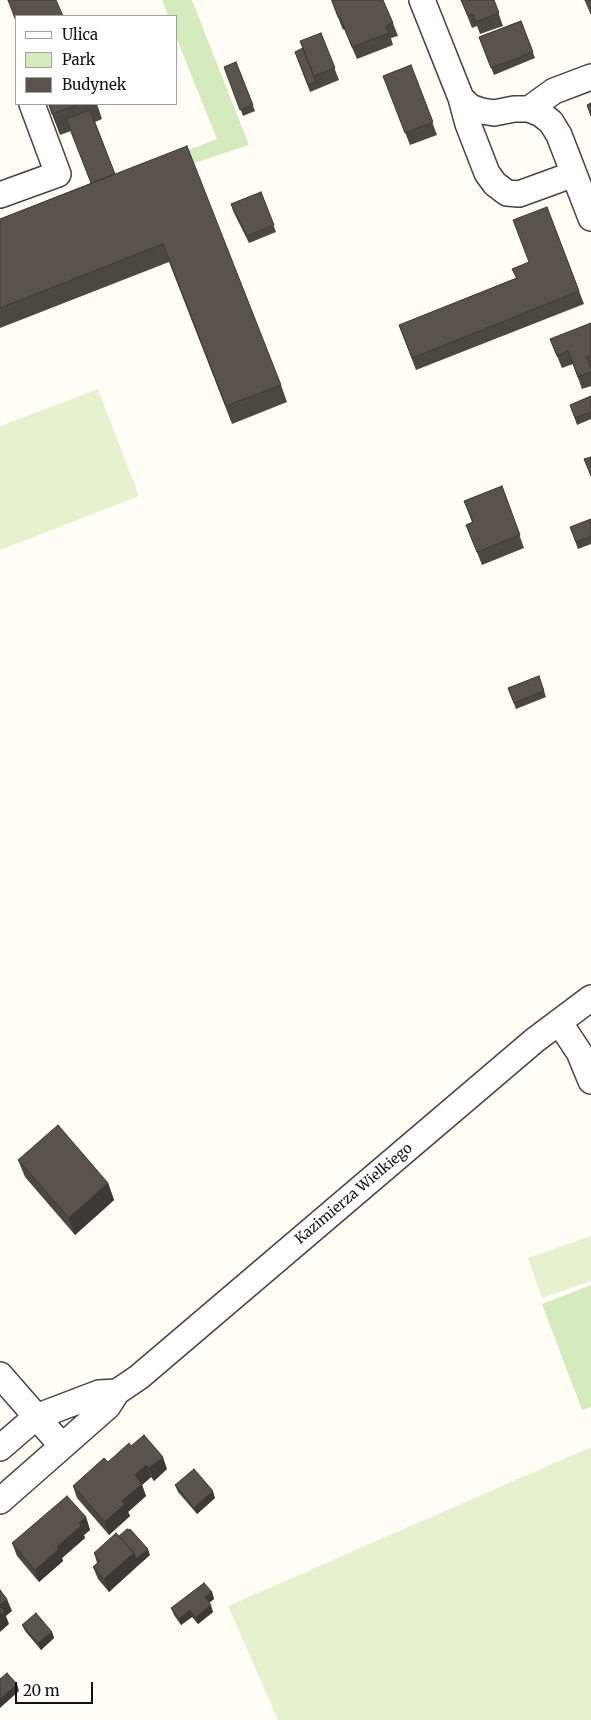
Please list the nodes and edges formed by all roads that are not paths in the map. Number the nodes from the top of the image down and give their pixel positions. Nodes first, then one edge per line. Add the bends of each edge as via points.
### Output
1 (422, 0) edge
2 (591, 77) edge
3 (461, 98) junction
4 (32, 105) edge
5 (529, 109) junction
6 (574, 174) junction
7 (0, 195) edge
8 (591, 218) edge
9 (591, 998) edge
10 (559, 1022) junction
11 (591, 1081) edge
12 (0, 1375) edge
13 (117, 1392) junction
14 (36, 1417) junction
15 (62, 1446) junction
16 (0, 1448) edge
17 (0, 1501) edge

1 - 3 street
2 - 5 street via 554,91
3 - 5 street via 470,107 494,113
3 - 6 street via 487,173 507,193 519,194
4 - 7 street via 58,174
5 - 6 street via 551,122
6 - 8 street
9 - 10 street, Kazimierza Wielkiego
10 - 11 street via 579,1052
10 - 13 street, Kazimierza Wielkiego
12 - 14 street
13 - 14 street, Kazimierza Wielkiego via 99,1393
13 - 15 street, Kazimierza Wielkiego via 108,1406
14 - 15 street
14 - 16 street, Kazimierza Wielkiego
15 - 17 street, Kazimierza Wielkiego

